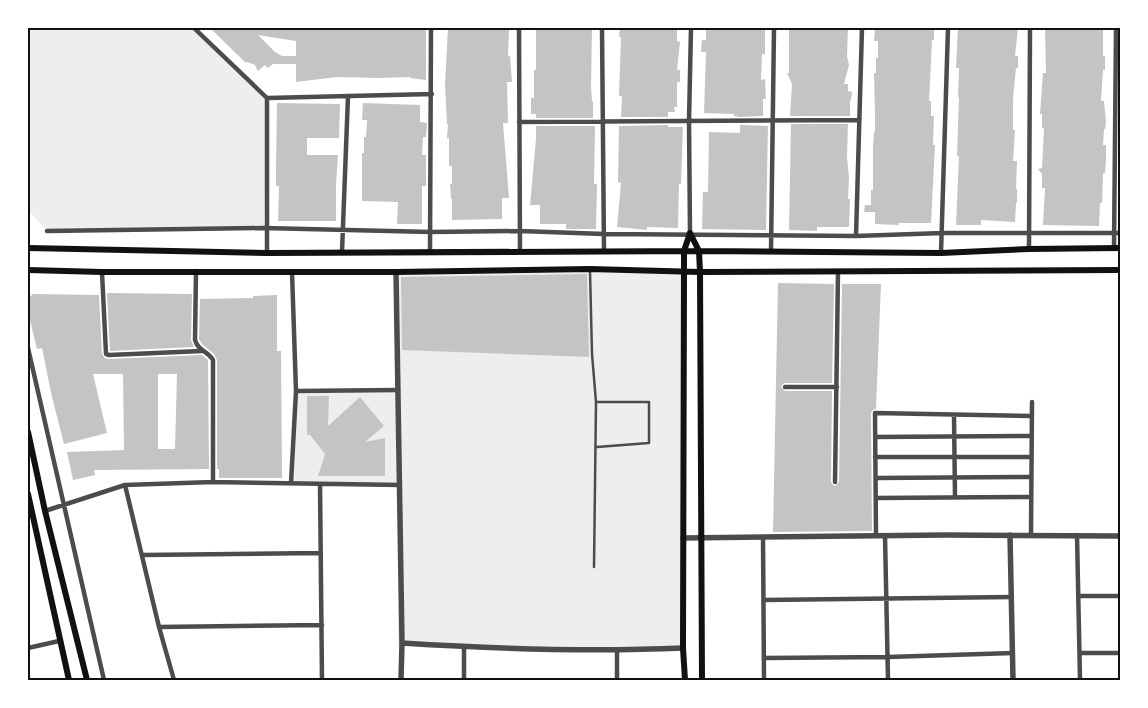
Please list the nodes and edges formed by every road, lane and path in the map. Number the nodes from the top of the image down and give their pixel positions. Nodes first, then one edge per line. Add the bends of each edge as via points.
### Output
1 (194, 28) edge
2 (431, 28) edge
3 (518, 28) edge
4 (602, 28) edge
5 (691, 28) edge
6 (774, 28) edge
7 (862, 28) edge
8 (948, 28) edge
9 (1030, 28) edge
10 (1116, 28) edge
11 (432, 94) junction
12 (348, 96) junction
13 (267, 98) junction
14 (859, 120) junction
15 (689, 121) junction
16 (772, 121) junction
17 (519, 122) junction
18 (602, 122) junction
19 (343, 228) junction
20 (267, 229) junction
21 (520, 231) junction
22 (47, 232) dead end
23 (431, 232) junction
24 (690, 233) junction
25 (943, 233) junction
26 (1029, 233) junction
27 (1114, 233) junction
28 (1120, 233) edge
29 (604, 234) junction
30 (772, 234) junction
31 (856, 236) junction
32 (28, 248) edge
33 (1117, 248) edge
34 (1029, 249) junction
35 (520, 251) junction
36 (604, 251) junction
37 (684, 251) junction
38 (699, 251) junction
39 (771, 251) junction
40 (342, 252) junction
41 (430, 252) junction
42 (267, 253) junction
43 (941, 253) junction
44 (590, 269) junction
45 (28, 270) edge
46 (1120, 270) edge
47 (684, 271) junction
48 (102, 272) junction
49 (196, 272) junction
50 (292, 272) junction
51 (396, 272) junction
52 (700, 272) junction
53 (838, 272) junction
54 (28, 348) edge
55 (202, 351) junction
56 (785, 387) dead end
57 (837, 387) junction
58 (398, 390) junction
59 (296, 391) junction
60 (596, 402) junction
61 (1032, 402) dead end
62 (954, 416) junction
63 (1031, 416) junction
64 (28, 432) edge
65 (954, 436) junction
66 (1031, 436) junction
67 (875, 437) junction
68 (596, 447) junction
69 (875, 457) junction
70 (955, 457) junction
71 (1031, 457) junction
72 (955, 477) junction
73 (1032, 477) junction
74 (876, 478) junction
75 (214, 482) junction
76 (836, 482) dead end
77 (291, 483) junction
78 (320, 484) junction
79 (125, 485) junction
80 (400, 486) junction
81 (28, 494) edge
82 (955, 497) junction
83 (1032, 497) junction
84 (876, 498) junction
85 (63, 505) junction
86 (29, 506) edge
87 (45, 511) junction
88 (1010, 535) junction
89 (1031, 535) junction
90 (1077, 535) junction
91 (876, 536) junction
92 (884, 536) junction
93 (1120, 536) edge
94 (762, 537) junction
95 (683, 538) junction
96 (701, 538) junction
97 (321, 553) junction
98 (143, 555) junction
99 (594, 567) dead end
100 (1079, 596) junction
101 (1120, 596) edge
102 (1012, 597) junction
103 (887, 599) junction
104 (764, 600) junction
105 (322, 625) junction
106 (159, 627) junction
107 (59, 640) junction
108 (402, 643) junction
109 (464, 647) junction
110 (28, 648) edge
111 (683, 648) junction
112 (617, 651) junction
113 (1013, 653) junction
114 (1080, 653) junction
115 (1120, 653) edge
116 (888, 657) junction
117 (764, 658) junction
118 (69, 680) edge
119 (87, 680) edge
120 (104, 680) edge
121 (174, 680) edge
122 (322, 680) edge
123 (401, 680) edge
124 (464, 680) edge
125 (617, 680) edge
126 (685, 680) edge
127 (702, 680) edge
128 (764, 680) edge
129 (888, 680) edge
130 (1013, 680) edge
131 (1080, 680) edge

1 - 13 street
2 - 11 street
3 - 17 street
4 - 18 street
5 - 15 street
6 - 16 street
7 - 14 street
8 - 25 street
9 - 26 street
10 - 27 street
11 - 12 street
11 - 23 street
12 - 13 street
12 - 19 street
13 - 20 street
14 - 16 street
14 - 31 street
15 - 16 street
15 - 18 street
15 - 24 street
16 - 30 street
17 - 18 street
17 - 21 street
18 - 29 street
19 - 20 street
19 - 23 street
19 - 40 street
20 - 22 street
20 - 42 street
21 - 23 street
21 - 29 street
21 - 35 street
23 - 41 street
24 - 29 street
24 - 30 street
24 - 37 main road
24 - 38 main road
25 - 26 street
25 - 31 street
25 - 43 street
26 - 27 street
26 - 34 street
27 - 28 street
27 - 33 street
29 - 36 street
30 - 31 street
30 - 39 street
32 - 42 main road
33 - 34 main road
34 - 43 main road
35 - 36 main road
35 - 41 main road
36 - 37 main road
37 - 38 main road
37 - 47 main road
38 - 39 main road
38 - 52 main road
39 - 43 main road
40 - 41 main road
40 - 42 main road
44 - 47 main road
44 - 51 main road
44 - 60 lane
45 - 48 main road
46 - 53 main road
47 - 52 main road
47 - 95 main road
48 - 49 main road
48 - 55 street via 106,354
49 - 50 main road
49 - 55 street via 195,340
50 - 51 main road
50 - 59 street
51 - 58 street
52 - 53 main road
52 - 96 main road
53 - 57 street
54 - 85 street
55 - 75 street via 214,360
56 - 57 street
57 - 76 street
58 - 59 street
58 - 80 street
59 - 77 street
60 - 68 lane
60 - 68 lane via 649,402 649,443
61 - 63 street
62 - 63 street
62 - 65 street
62 - 67 street via 875,413
63 - 66 street
64 - 87 main road
65 - 66 street
65 - 67 street
65 - 70 street
66 - 71 street
67 - 69 street
68 - 99 lane
69 - 70 street
69 - 74 street
70 - 71 street
70 - 72 street
71 - 73 street
72 - 73 street
72 - 74 street
72 - 82 street
73 - 83 street
74 - 84 street
75 - 77 street
75 - 79 street
77 - 78 street
78 - 80 street
78 - 97 street
79 - 85 street
79 - 98 street
80 - 108 street
81 - 86 main road
82 - 83 street
82 - 84 street
83 - 89 street
84 - 91 street
85 - 87 street
85 - 120 street
86 - 107 main road
87 - 119 main road
88 - 89 street
88 - 92 street
88 - 102 street
89 - 90 street
90 - 93 street
90 - 100 street
91 - 92 street
91 - 94 street
92 - 103 street
94 - 96 street
94 - 104 street
95 - 96 street
95 - 111 main road
96 - 127 main road
97 - 98 street
97 - 105 street
98 - 106 street
100 - 101 street
100 - 114 street
102 - 103 street
102 - 113 street
103 - 104 street
103 - 116 street
104 - 117 street
105 - 106 street
105 - 122 street
106 - 121 street
107 - 110 street
107 - 118 main road
108 - 109 street
108 - 123 street
109 - 112 street
109 - 124 street
111 - 112 street
111 - 126 main road
112 - 125 street
113 - 116 street
113 - 130 street
114 - 115 street
114 - 131 street
116 - 117 street
116 - 129 street
117 - 128 street

